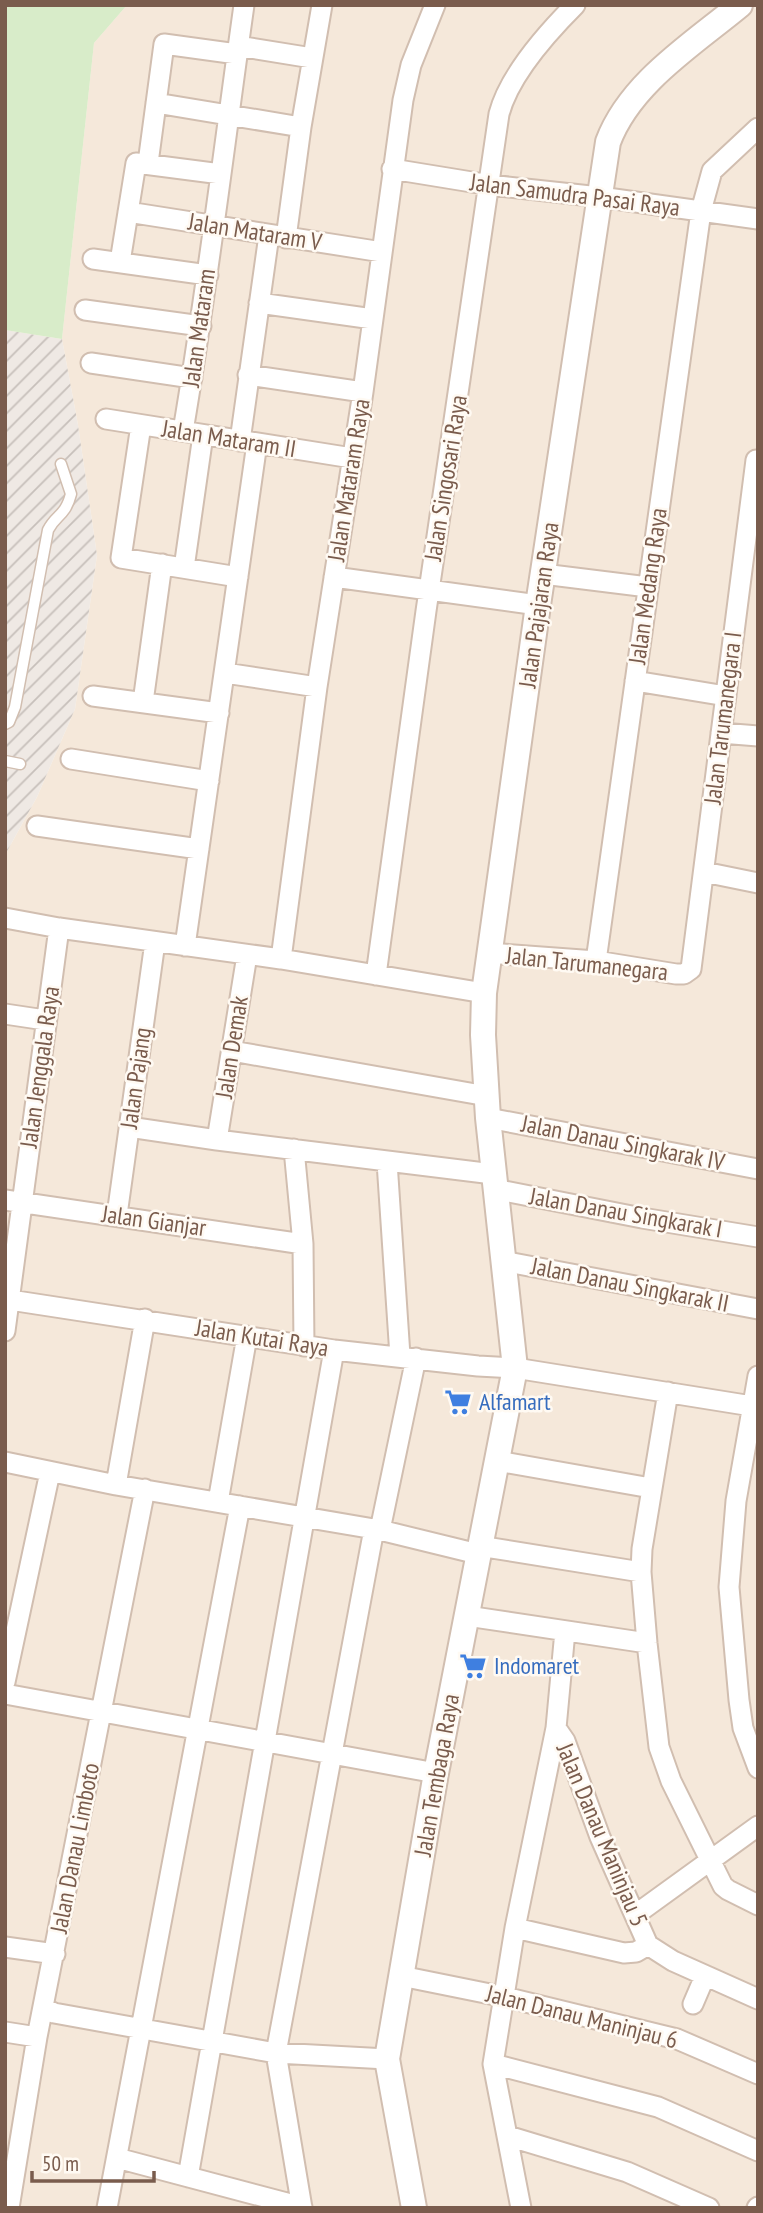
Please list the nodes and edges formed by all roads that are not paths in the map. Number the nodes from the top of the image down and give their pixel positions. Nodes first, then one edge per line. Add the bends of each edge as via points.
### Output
1 (243, 5) edge
2 (322, 5) edge
3 (436, 5) edge
4 (575, 5) edge
5 (740, 5) edge
6 (237, 50) junction
7 (312, 58) junction
8 (156, 103) junction
9 (229, 113) junction
10 (301, 127) junction
11 (758, 128) edge
12 (148, 163) junction
13 (392, 169) junction
14 (221, 174) junction
15 (490, 185) junction
16 (600, 197) junction
17 (701, 211) junction
18 (128, 212) junction
19 (758, 219) edge
20 (212, 224) junction
21 (277, 237) junction
22 (382, 252) junction
23 (93, 259) dead end
24 (120, 262) junction
25 (208, 275) junction
26 (259, 303) junction
27 (85, 310) dead end
28 (373, 319) junction
29 (201, 326) junction
30 (91, 363) dead end
31 (248, 375) junction
32 (192, 378) junction
33 (363, 392) junction
34 (106, 419) dead end
35 (141, 425) junction
36 (193, 433) junction
37 (248, 442) junction
38 (352, 458) junction
39 (756, 460) dead end
40 (61, 464) dead end
41 (162, 564) junction
42 (184, 568) junction
43 (543, 574) junction
44 (238, 577) junction
45 (334, 577) junction
46 (648, 587) junction
47 (429, 589) junction
48 (538, 605) junction
49 (225, 673) junction
50 (635, 681) junction
51 (317, 687) junction
52 (93, 695) dead end
53 (726, 696) junction
54 (143, 702) junction
55 (219, 713) junction
56 (5, 724) edge
57 (721, 733) junction
58 (758, 736) edge
59 (71, 759) dead end
60 (5, 761) edge
61 (20, 764) dead end
62 (209, 781) junction
63 (37, 826) dead end
64 (199, 849) junction
65 (704, 872) junction
66 (758, 883) edge
67 (5, 918) edge
68 (59, 928) junction
69 (155, 942) junction
70 (186, 946) junction
71 (488, 953) junction
72 (247, 955) junction
73 (282, 959) junction
74 (596, 961) junction
75 (686, 973) joint
76 (376, 975) junction
77 (484, 993) junction
78 (5, 1014) edge
79 (46, 1020) junction
80 (232, 1051) junction
81 (487, 1107) junction
82 (129, 1127) junction
83 (217, 1140) junction
84 (294, 1149) junction
85 (387, 1162) junction
86 (758, 1169) edge
87 (493, 1181) junction
88 (14, 1202) edge
89 (117, 1215) junction
90 (758, 1237) edge
91 (303, 1244) junction
92 (502, 1261) junction
93 (10, 1300) junction
94 (758, 1309) edge
95 (145, 1319) junction
96 (5, 1331) edge
97 (247, 1336) junction
98 (304, 1346) junction
99 (334, 1350) junction
100 (408, 1357) junction
101 (515, 1368) junction
102 (758, 1377) edge
103 (668, 1392) junction
104 (755, 1406) edge
105 (497, 1461) junction
106 (5, 1462) edge
107 (49, 1480) junction
108 (116, 1485) junction
109 (651, 1488) junction
110 (145, 1489) junction
111 (218, 1502) junction
112 (240, 1506) junction
113 (305, 1516) junction
114 (377, 1530) junction
115 (479, 1550) junction
116 (641, 1572) junction
117 (467, 1616) junction
118 (565, 1631) junction
119 (647, 1643) junction
120 (5, 1682) edge
121 (5, 1694) edge
122 (102, 1712) junction
123 (556, 1728) junction
124 (197, 1729) junction
125 (264, 1741) junction
126 (332, 1754) junction
127 (758, 1768) edge
128 (436, 1773) junction
129 (758, 1826) edge
130 (710, 1860) junction
131 (758, 1905) edge
132 (635, 1915) junction
133 (515, 1928) junction
134 (648, 1945) junction
135 (5, 1947) edge
136 (55, 1954) junction
137 (401, 1976) junction
138 (705, 1976) junction
139 (505, 1997) junction
140 (758, 1999) edge
141 (694, 2004) dead end
142 (43, 2008) junction
143 (141, 2029) junction
144 (5, 2032) edge
145 (37, 2037) junction
146 (211, 2041) junction
147 (276, 2053) junction
148 (387, 2059) junction
149 (493, 2064) junction
150 (758, 2074) edge
151 (508, 2136) junction
152 (758, 2151) edge
153 (117, 2158) junction
154 (188, 2177) junction
155 (9, 2208) edge
156 (107, 2208) edge
157 (302, 2208) edge
158 (414, 2208) edge
159 (521, 2208) edge
160 (709, 2208) edge

1 - 6 street, Jalan Mataram
2 - 7 street
3 - 13 street, Jalan Mataram Raya via 407,78
4 - 15 street, Jalan Singosari Raya via 503,100
5 - 16 street, Jalan Pajajaran Raya via 648,82 622,113 608,142
6 - 7 street
6 - 8 street via 165,43
6 - 9 street, Jalan Mataram
7 - 10 street
8 - 9 street
8 - 12 street
9 - 10 street
9 - 14 street, Jalan Mataram
10 - 21 street
11 - 17 street, Jalan Medang Raya via 712,172
12 - 14 street
12 - 18 street via 136,163
13 - 15 street, Jalan Samudra Pasai Raya
13 - 22 street, Jalan Mataram Raya
14 - 20 street, Jalan Mataram
15 - 16 street, Jalan Samudra Pasai Raya
15 - 47 street, Jalan Singosari Raya
16 - 17 street, Jalan Samudra Pasai Raya
16 - 43 street, Jalan Pajajaran Raya
17 - 19 street, Jalan Samudra Pasai Raya
17 - 46 street, Jalan Medang Raya
18 - 20 street, Jalan Mataram V
18 - 24 street
20 - 21 street, Jalan Mataram V
20 - 25 street, Jalan Mataram
21 - 22 street, Jalan Mataram V
21 - 26 street
22 - 28 street, Jalan Mataram Raya
23 - 24 street
24 - 25 street
25 - 29 street, Jalan Mataram
26 - 28 street
26 - 31 street
27 - 29 street
28 - 33 street, Jalan Mataram Raya
29 - 32 street, Jalan Mataram
30 - 32 street
31 - 33 street
31 - 37 street
32 - 36 street, Jalan Mataram
33 - 38 street, Jalan Mataram Raya
34 - 35 street, Jalan Mataram II
35 - 36 street, Jalan Mataram II
35 - 41 street via 121,558
36 - 37 street, Jalan Mataram II
36 - 42 street, Jalan Mataram
37 - 38 street, Jalan Mataram II
37 - 44 street
38 - 45 street, Jalan Mataram Raya
39 - 53 street, Jalan Tarumanegara I
40 - 56 lane via 71,494 64,514 47,530 15,707
41 - 42 street
41 - 54 street
42 - 44 street
43 - 46 street
43 - 48 street, Jalan Pajajaran Raya
44 - 49 street
45 - 47 street
45 - 51 street, Jalan Mataram Raya
46 - 50 street, Jalan Medang Raya
47 - 48 street
47 - 76 street, Jalan Singosari Raya
48 - 71 street, Jalan Pajajaran Raya
49 - 51 street
49 - 55 street
50 - 53 street
50 - 74 street, Jalan Medang Raya
51 - 73 street, Jalan Mataram Raya
52 - 54 street
53 - 57 street, Jalan Tarumanegara I
54 - 55 street
55 - 62 street
57 - 58 street
57 - 65 street, Jalan Tarumanegara I
59 - 62 street
60 - 61 lane
62 - 64 street
63 - 64 street
64 - 70 street
65 - 66 street
65 - 75 street, Jalan Tarumanegara I via 692,965
67 - 68 street
68 - 69 street
68 - 79 street, Jalan Jenggala Raya
69 - 70 street
69 - 82 street, Jalan Pajang
70 - 72 street
71 - 74 street, Jalan Tarumanegara
71 - 77 street, Jalan Pajajaran Raya
72 - 73 street
72 - 80 street, Jalan Demak
73 - 76 street
74 - 75 street, Jalan Tarumanegara
76 - 77 street
77 - 81 street, Jalan Pajajaran Raya
78 - 79 street
79 - 88 street, Jalan Jenggala Raya
80 - 81 street, Jalan Danau Singkarak IV
80 - 83 street, Jalan Demak
81 - 86 street, Jalan Danau Singkarak IV
81 - 87 street, Jalan Pajajaran Raya
82 - 83 street, Jalan Danau Singkarak I
82 - 89 street, Jalan Pajang
83 - 84 street, Jalan Danau Singkarak I
84 - 85 street, Jalan Danau Singkarak I
84 - 91 street
85 - 87 street, Jalan Danau Singkarak I
85 - 100 street
87 - 90 street, Jalan Danau Singkarak I via 642,1218
87 - 92 street, Jalan Pajajaran Raya
88 - 89 street, Jalan Gianjar
88 - 93 street, Jalan Jenggala Raya
89 - 91 street, Jalan Gianjar
91 - 98 street
92 - 94 street, Jalan Danau Singkarak II
92 - 101 street, Jalan Tembaga Raya
93 - 95 street, Jalan Kutai Raya
93 - 96 street, Jalan Jenggala Raya
95 - 97 street, Jalan Kutai Raya
95 - 108 street
97 - 98 street, Jalan Kutai Raya
97 - 111 street
98 - 99 street, Jalan Kutai Raya
99 - 100 street, Jalan Kutai Raya
99 - 113 street
100 - 101 street, Jalan Kutai Raya
100 - 114 street
101 - 103 street, Jalan Kutai Raya
101 - 105 street, Jalan Tembaga Raya
102 - 104 street
103 - 104 street, Jalan Kutai Raya
103 - 109 street
104 - 127 street via 736,1501 729,1587 743,1728
105 - 109 street
105 - 115 street, Jalan Tembaga Raya
106 - 107 street
107 - 108 street
107 - 120 street
108 - 110 street
109 - 116 street
110 - 111 street
110 - 122 street, Jalan Danau Limboto
111 - 112 street
112 - 113 street
112 - 124 street
113 - 114 street
113 - 125 street
114 - 115 street
114 - 126 street
115 - 116 street
115 - 117 street, Jalan Tembaga Raya
116 - 119 street
117 - 118 street
117 - 128 street, Jalan Tembaga Raya
118 - 119 street
118 - 123 street
119 - 130 street via 659,1747
121 - 122 street
122 - 124 street
122 - 136 street, Jalan Danau Limboto
123 - 132 street, Jalan Danau Maninjau 5
123 - 133 street
124 - 125 street
124 - 143 street
125 - 126 street
125 - 146 street
126 - 128 street
126 - 147 street
128 - 137 street, Jalan Tembaga Raya
129 - 130 street
130 - 131 street via 728,1890
130 - 132 street
132 - 134 street, Jalan Danau Maninjau 5
133 - 134 street via 624,1953
133 - 139 street
134 - 138 street, Jalan Danau Maninjau 5
135 - 136 street
136 - 142 street, Jalan Danau Limboto
137 - 139 street, Jalan Danau Maninjau 6
137 - 148 street, Jalan Tembaga Raya
138 - 140 street, Jalan Danau Maninjau 5
138 - 141 street
139 - 149 street
139 - 150 street, Jalan Danau Maninjau 6 via 677,2039
142 - 143 street
142 - 145 street, Jalan Danau Limboto
143 - 146 street
143 - 153 street
144 - 145 street
145 - 155 street, Jalan Danau Limboto
146 - 147 street
146 - 154 street
147 - 148 street
147 - 157 street
148 - 158 street, Jalan Tembaga Raya
149 - 151 street
149 - 152 street via 658,2107
151 - 159 street
151 - 160 street via 627,2172
153 - 154 street
153 - 156 street
154 - 157 street

